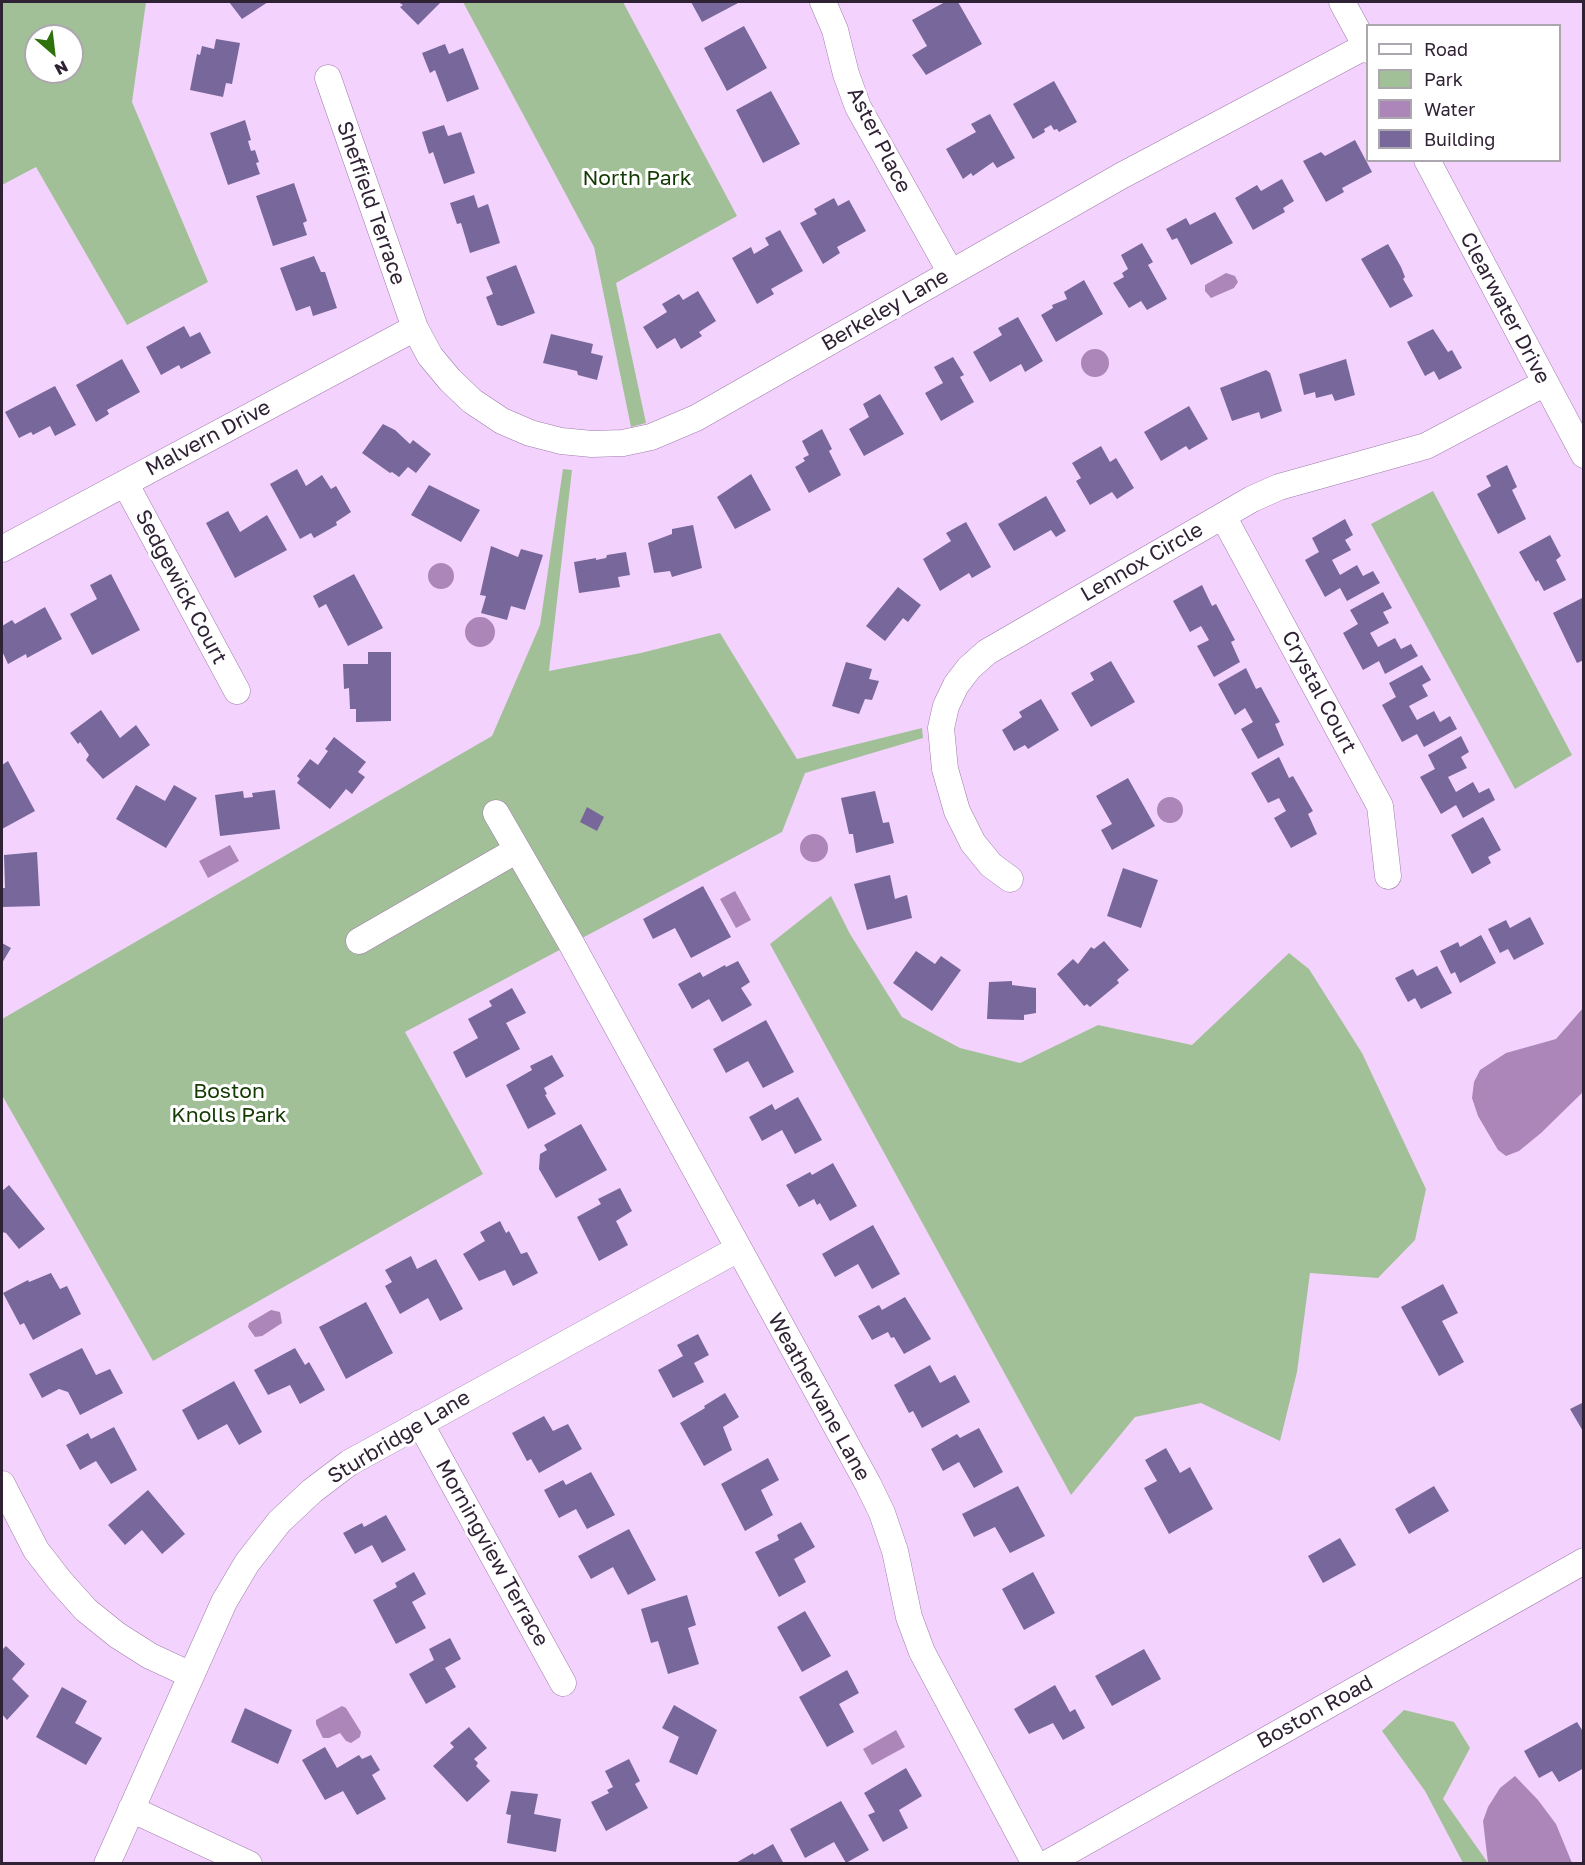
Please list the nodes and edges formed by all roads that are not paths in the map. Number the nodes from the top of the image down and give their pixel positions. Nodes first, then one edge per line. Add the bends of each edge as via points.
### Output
1 (823, 2) edge
2 (1342, 2) edge
3 (1366, 46) edge
4 (1366, 49) edge
5 (328, 78) dead end
6 (1428, 162) edge
7 (951, 273) junction
8 (415, 328) junction
9 (1545, 382) junction
10 (1584, 455) edge
11 (124, 483) junction
12 (1223, 516) junction
13 (2, 549) edge
14 (237, 691) dead end
15 (496, 813) dead end
16 (518, 850) junction
17 (1388, 876) dead end
18 (1010, 879) dead end
19 (359, 941) dead end
20 (738, 1249) junction
21 (420, 1422) junction
22 (2, 1484) edge
23 (1584, 1561) edge
24 (191, 1675) junction
25 (563, 1683) dead end
26 (131, 1809) junction
27 (107, 1863) edge
28 (249, 1863) edge
29 (1035, 1863) edge
30 (1046, 1863) edge

1 - 7 street, Aster Place via 858,107
2 - 3 street
4 - 7 street, Berkeley Lane via 1121,176
5 - 8 street, Sheffield Terrace
6 - 9 street, Clearwater Drive
7 - 8 street, Berkeley Lane via 696,418 651,437 623,442 561,441 502,421 450,380 430,356
8 - 11 street, Malvern Drive
9 - 10 street, Clearwater Drive
9 - 12 street, Lennox Circle via 1426,446 1279,487
11 - 13 street, Malvern Drive
11 - 14 street, Sedgewick Court
12 - 17 street, Crystal Court via 1380,806
12 - 18 street, Lennox Circle via 987,652 956,685 941,728 945,769 957,811 973,843
15 - 16 street, Weathervane Lane
16 - 19 street
16 - 20 street, Weathervane Lane
20 - 21 street, Sturbridge Lane
20 - 29 street, Weathervane Lane via 882,1513 922,1652
21 - 24 street, Sturbridge Lane via 348,1463 279,1522 247,1563 224,1602
21 - 25 street, Morningview Terrace
22 - 24 street via 36,1550 86,1610 150,1656
23 - 30 street, Boston Road
24 - 26 street, Sturbridge Lane
26 - 27 street, Sturbridge Lane
26 - 28 street

